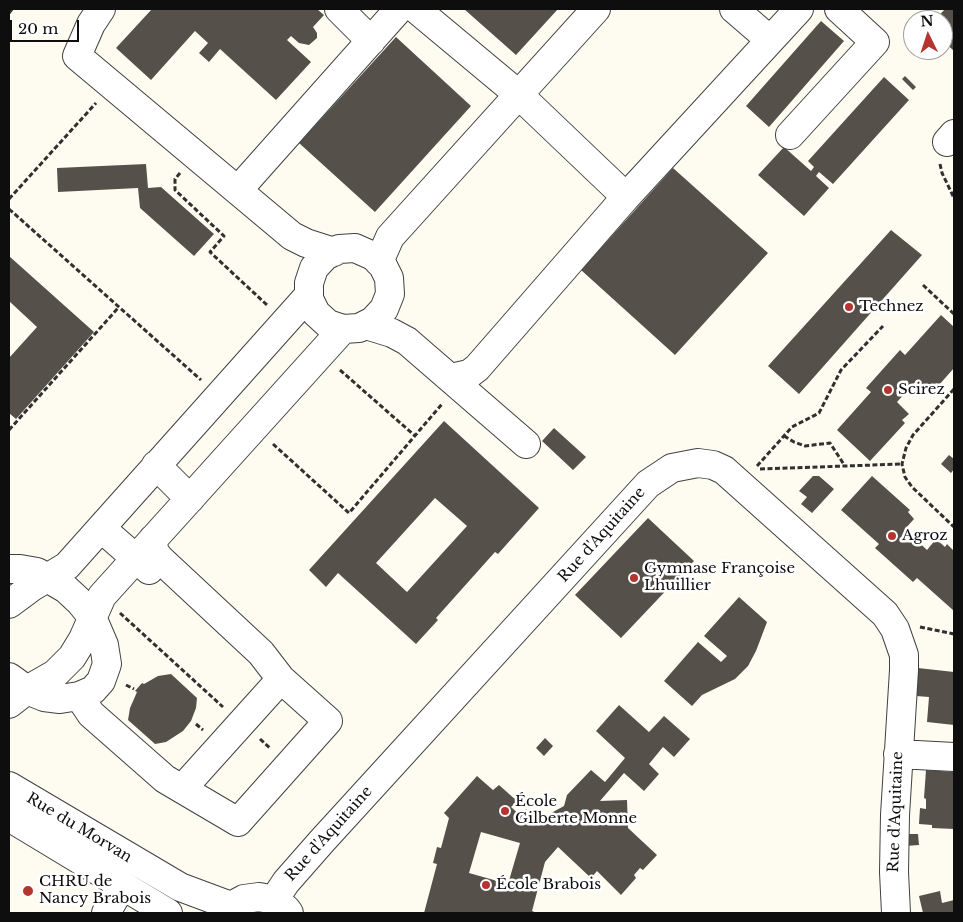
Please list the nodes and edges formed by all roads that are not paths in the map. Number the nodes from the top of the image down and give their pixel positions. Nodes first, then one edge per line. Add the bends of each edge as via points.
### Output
1 (101, 9) edge
2 (339, 9) edge
3 (400, 9) edge
4 (416, 9) edge
5 (596, 9) edge
6 (734, 9) edge
7 (799, 9) edge
8 (839, 9) edge
9 (770, 40) junction
10 (371, 41) junction
11 (518, 94) junction
12 (790, 135) dead end
13 (238, 190) junction
14 (626, 197) junction
15 (292, 236) junction
16 (378, 250) junction
17 (334, 252) junction
18 (310, 285) junction
19 (386, 304) junction
20 (355, 327) junction
21 (407, 341) junction
22 (449, 388) junction
23 (526, 444) dead end
24 (156, 465) junction
25 (190, 499) junction
26 (100, 528) junction
27 (145, 549) junction
28 (9, 570) edge
29 (49, 578) junction
30 (9, 604) edge
31 (92, 617) junction
32 (281, 679) junction
33 (15, 690) edge
34 (79, 696) junction
35 (898, 754) junction
36 (954, 757) edge
37 (9, 786) edge
38 (182, 789) junction
39 (9, 817) edge
40 (122, 885) junction
41 (281, 907) edge
42 (228, 910) edge
43 (159, 911) edge
44 (106, 913) edge
45 (896, 913) edge

1 - 13 street via 77,56
2 - 10 street
3 - 10 street
4 - 11 street
5 - 11 street
6 - 9 street
7 - 9 street
8 - 12 street via 875,42
9 - 14 street
10 - 13 street
11 - 14 street
11 - 16 street
13 - 15 street
14 - 22 street via 477,368
15 - 17 street
15 - 18 street
16 - 17 street via 355,248
16 - 19 street via 389,278 390,294
17 - 18 street via 314,268
18 - 20 street via 316,313 328,324
18 - 24 street via 219,396
19 - 20 street via 374,321
19 - 21 street
20 - 21 street via 392,333
20 - 25 street via 254,428
21 - 22 street
22 - 23 street
24 - 25 street
24 - 26 street
25 - 27 street
26 - 27 street
26 - 29 street via 67,566
27 - 31 street via 102,596
27 - 32 street via 252,662
28 - 29 street via 36,572
29 - 30 street
29 - 31 street via 66,588
31 - 33 street via 72,657 54,674
31 - 34 street via 104,645 107,664 101,681 93,690
32 - 38 street
32 - 38 street via 328,721 238,822
33 - 34 street via 60,699
34 - 38 street via 92,714 165,779
35 - 36 street
35 - 41 street, Rue d'Aquitaine via 904,655 896,629 885,614 724,470 698,463 672,468 648,484 322,841 286,882
35 - 45 street, Rue d'Aquitaine via 894,862
37 - 42 street, Rue du Morvan via 180,887
39 - 40 street, Rue du Morvan
40 - 43 street, Rue du Morvan
40 - 44 street
41 - 42 street via 259,897 244,899

